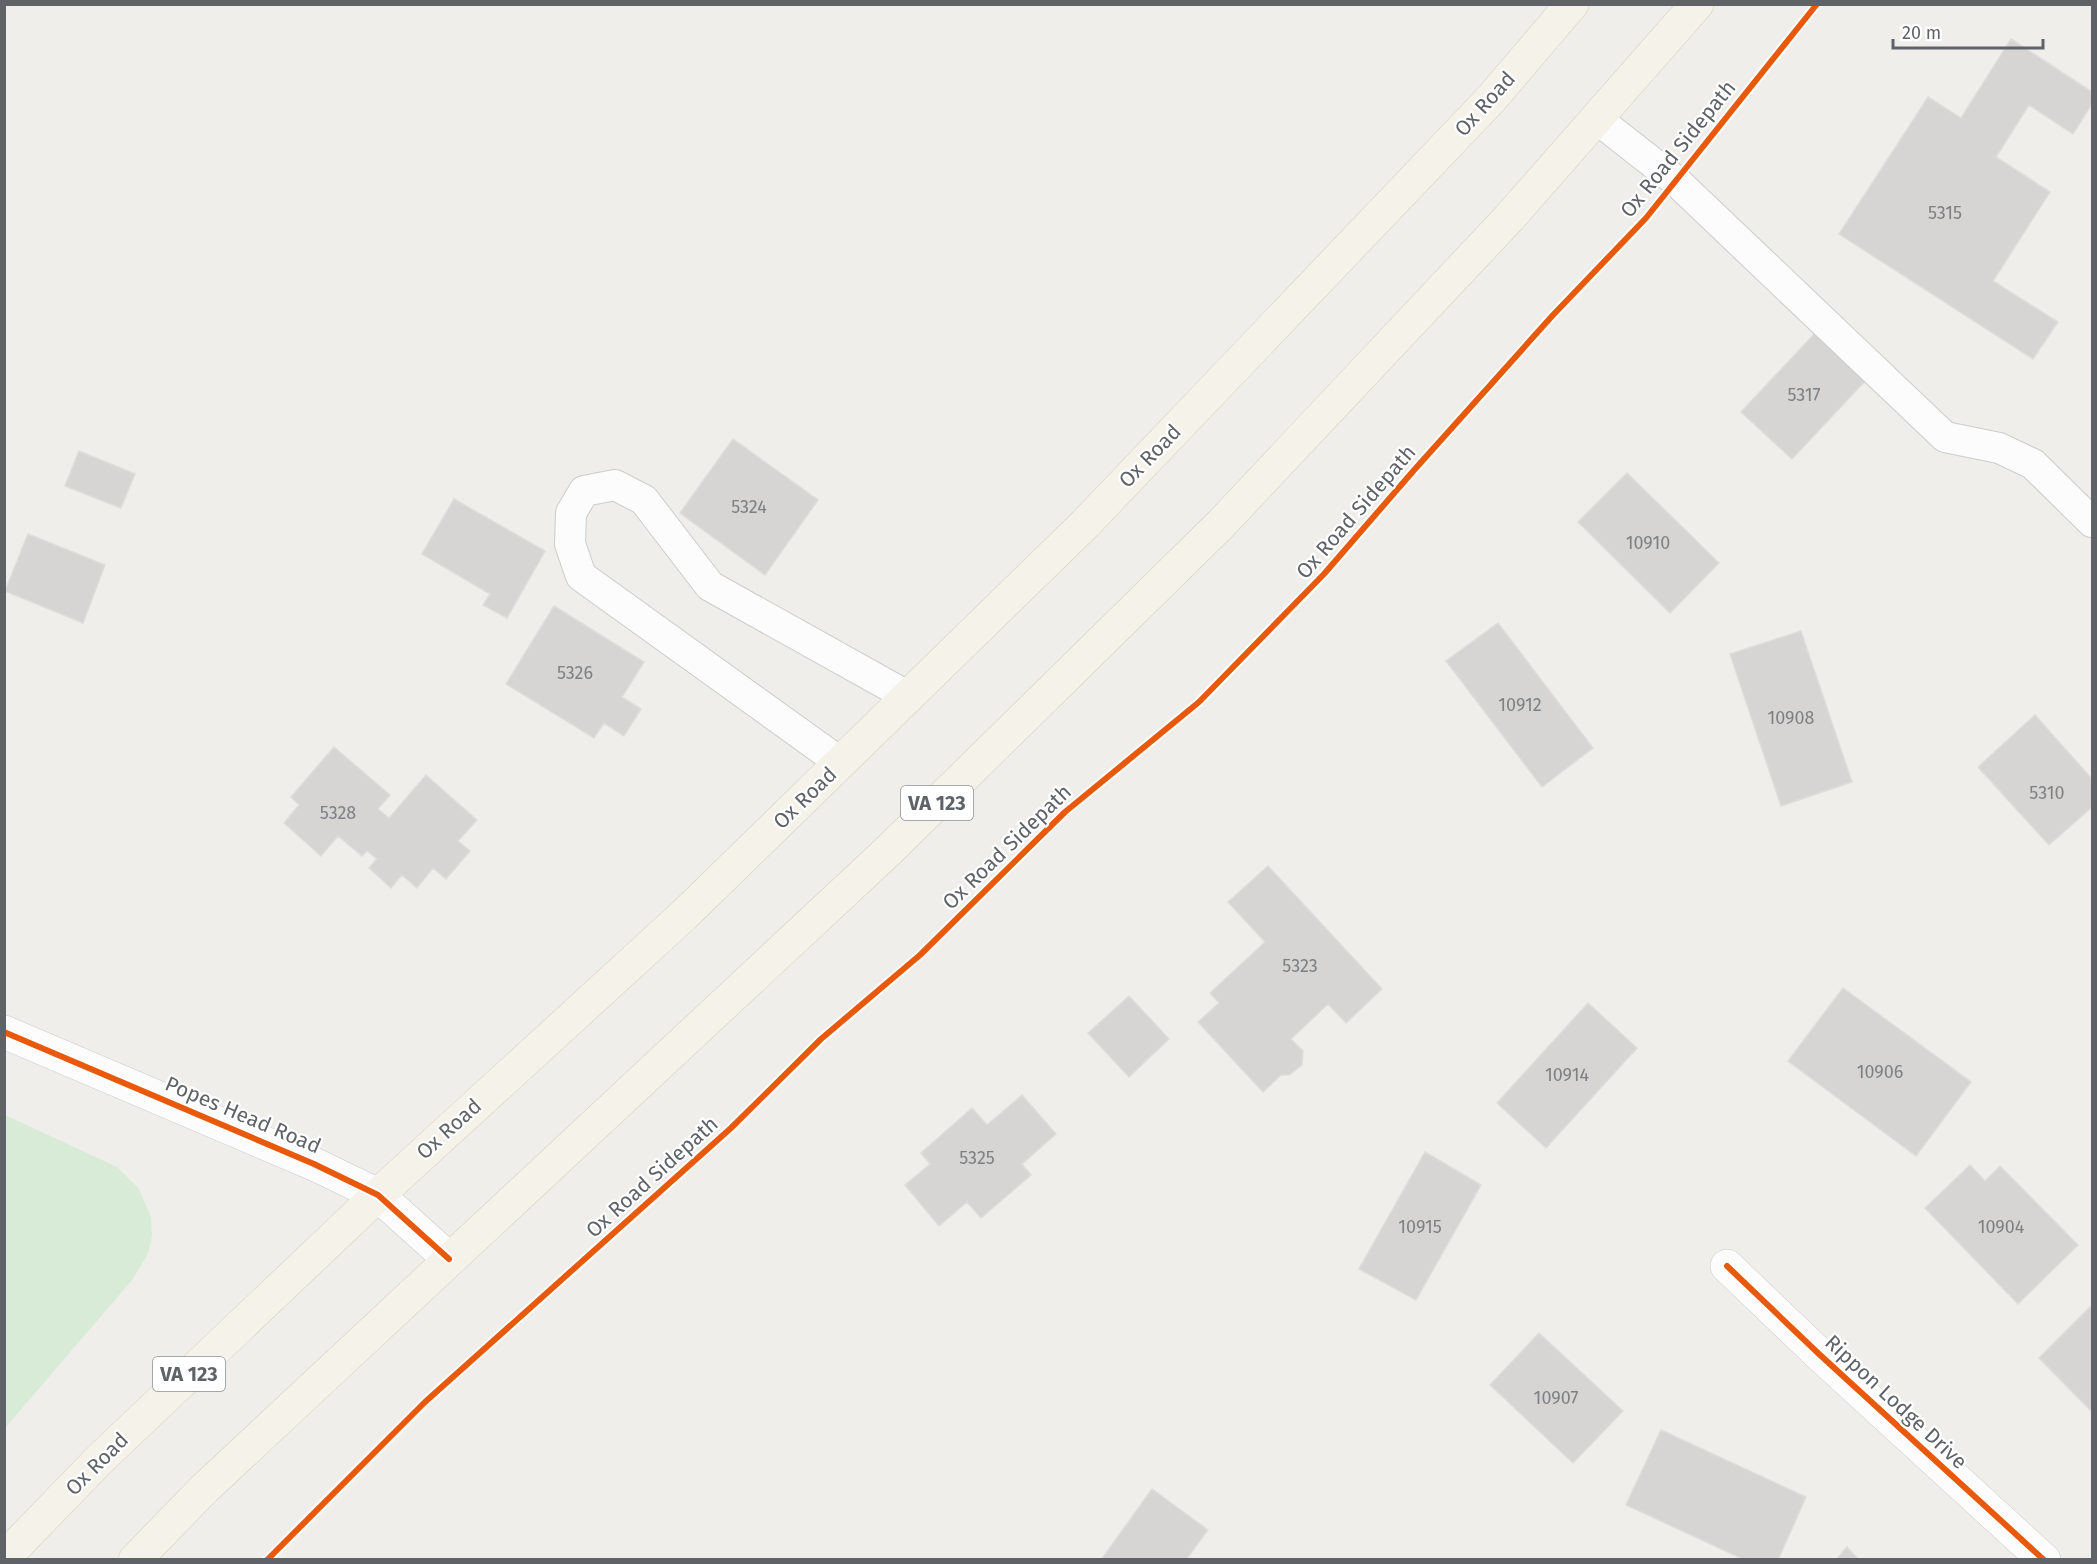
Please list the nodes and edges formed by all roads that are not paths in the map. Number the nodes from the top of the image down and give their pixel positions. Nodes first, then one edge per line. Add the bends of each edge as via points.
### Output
1 (1572, 4) edge
2 (1697, 4) edge
3 (1597, 119) junction
4 (2092, 522) edge
5 (909, 697) junction
6 (841, 763) junction
7 (4, 1032) edge
8 (378, 1195) junction
9 (449, 1259) junction
10 (1727, 1266) dead end
11 (4, 1558) edge
12 (135, 1560) edge
13 (2044, 1560) edge

1 - 5 main road, Ox Road / VA 123 via 1491,99 1102,507
2 - 3 main road, VA 123
3 - 4 lane via 1676,181 1945,437 1999,448 2033,464
3 - 9 main road, VA 123 via 1221,524 887,852
5 - 6 main road, Ox Road / VA 123
5 - 6 lane via 710,586 644,500 615,486 584,491 571,513 570,544 581,576
6 - 8 main road, Ox Road / VA 123 via 684,915
7 - 8 street, Popes Head Road
8 - 9 street, Popes Head Road
8 - 11 main road, Ox Road / VA 123 via 99,1460
9 - 12 main road, VA 123 via 204,1489
10 - 13 street, Rippon Lodge Drive

